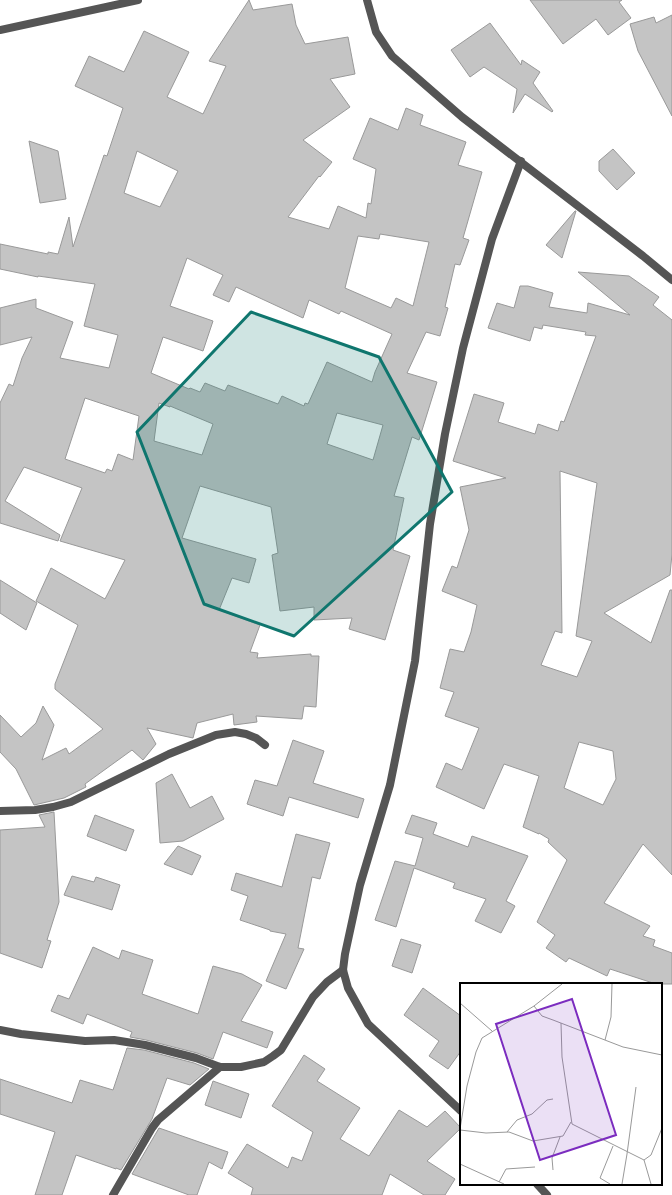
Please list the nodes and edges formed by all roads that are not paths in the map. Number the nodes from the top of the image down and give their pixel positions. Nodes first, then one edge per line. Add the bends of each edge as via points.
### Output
1 (138, 0) edge
2 (367, 0) edge
3 (0, 30) edge
4 (521, 161) junction
5 (672, 280) edge
6 (265, 745) dead end
7 (0, 811) edge
8 (344, 970) junction
9 (0, 1030) edge
10 (220, 1067) junction
11 (460, 1110) edge
12 (538, 1185) edge
13 (113, 1195) edge
14 (548, 1195) edge

1 - 3 street
2 - 4 street via 376,32 392,56 462,118
4 - 5 street
4 - 8 street via 492,239 463,348 444,434 430,524 415,661 390,785 360,885
6 - 7 street via 246,734 235,732 216,735 169,754 71,802 47,808
8 - 10 street via 313,997 281,1050 264,1062 241,1067
8 - 11 street via 348,988 368,1024
9 - 10 street via 85,1041 114,1040 145,1045
10 - 13 street via 158,1120
12 - 14 street

